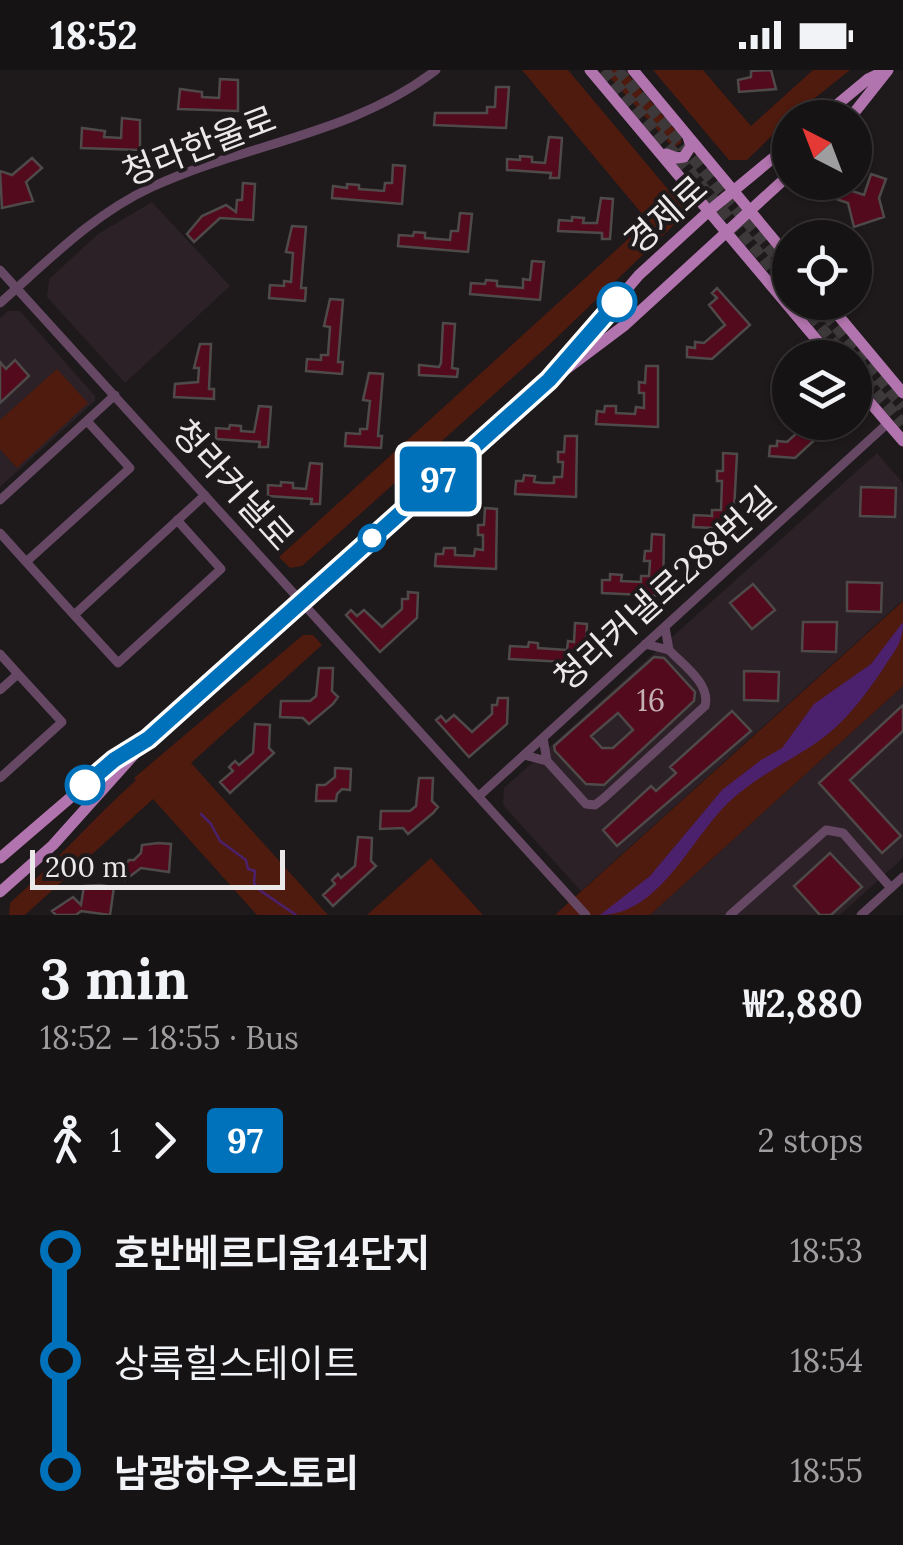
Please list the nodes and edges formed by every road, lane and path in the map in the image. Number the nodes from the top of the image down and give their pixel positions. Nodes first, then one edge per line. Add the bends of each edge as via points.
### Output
1 (436, 70) edge
2 (590, 70) edge
3 (633, 70) edge
4 (888, 70) edge
5 (843, 100) edge
6 (864, 100) edge
7 (687, 134) junction
8 (654, 145) junction
9 (772, 159) edge
10 (734, 190) junction
11 (772, 190) edge
12 (750, 210) junction
13 (709, 211) junction
14 (726, 232) junction
15 (772, 237) edge
16 (0, 270) edge
17 (772, 287) edge
18 (17, 288) junction
19 (0, 304) edge
20 (800, 320) edge
21 (842, 320) edge
22 (817, 340) edge
23 (549, 380) junction
24 (903, 392) edge
25 (116, 396) junction
26 (872, 405) edge
27 (87, 421) junction
28 (888, 424) junction
29 (903, 442) edge
30 (205, 494) junction
31 (0, 500) edge
32 (177, 520) junction
33 (0, 533) edge
34 (26, 562) junction
35 (302, 601) junction
36 (74, 615) junction
37 (665, 627) junction
38 (646, 644) junction
39 (669, 650) junction
40 (0, 654) edge
41 (18, 674) junction
42 (0, 690) edge
43 (543, 738) junction
44 (148, 739) junction
45 (524, 756) junction
46 (547, 761) junction
47 (0, 778) edge
48 (479, 796) junction
49 (0, 858) edge
50 (903, 877) edge
51 (891, 888) junction
52 (0, 892) edge
53 (586, 915) edge
54 (730, 915) edge
55 (861, 915) edge

1 - 18 street, 청라한울로 via 354,119 148,188 82,230
2 - 8 main road
3 - 7 main road
4 - 5 main road
4 - 6 main road
7 - 8 main road via 691,146 684,157 670,157
7 - 10 main road
8 - 13 main road
9 - 10 main road, 경제로
10 - 12 main road
10 - 13 main road, 경제로
11 - 12 main road, 경제로
12 - 14 main road, 경제로
12 - 15 main road
13 - 14 main road
13 - 23 main road, 경제로 via 640,275
14 - 17 main road
14 - 23 main road, 경제로 via 625,324
16 - 18 street, 청라커낼로
18 - 19 street, 청라한울로
18 - 25 street, 청라커낼로
20 - 22 main road
21 - 24 main road
23 - 35 main road, 경제로
25 - 27 street
25 - 30 street, 청라커낼로
26 - 28 main road
27 - 31 street
27 - 34 street via 130,468
28 - 29 main road
28 - 37 street, 청라커낼로288번길
30 - 32 street
30 - 35 street, 청라커낼로
32 - 36 street
32 - 36 street via 221,569 192,596 118,663
33 - 34 street
34 - 36 street
35 - 44 main road, 경제로
35 - 48 street, 청라커낼로
37 - 38 street, 청라커낼로288번길
37 - 39 street
38 - 39 street
38 - 43 street, 청라커낼로288번길
39 - 46 street, 청라커낼로288번길 via 704,688 705,706 604,798 586,804
40 - 41 street
41 - 42 street
41 - 47 street via 62,722
43 - 45 street, 청라커낼로288번길
43 - 46 street
44 - 49 main road, 경제로
44 - 52 main road, 경제로 via 53,846
45 - 46 street
45 - 48 street, 청라커낼로288번길
48 - 53 street, 청라커낼로
50 - 51 street
51 - 54 street via 843,833 826,830
51 - 55 street

